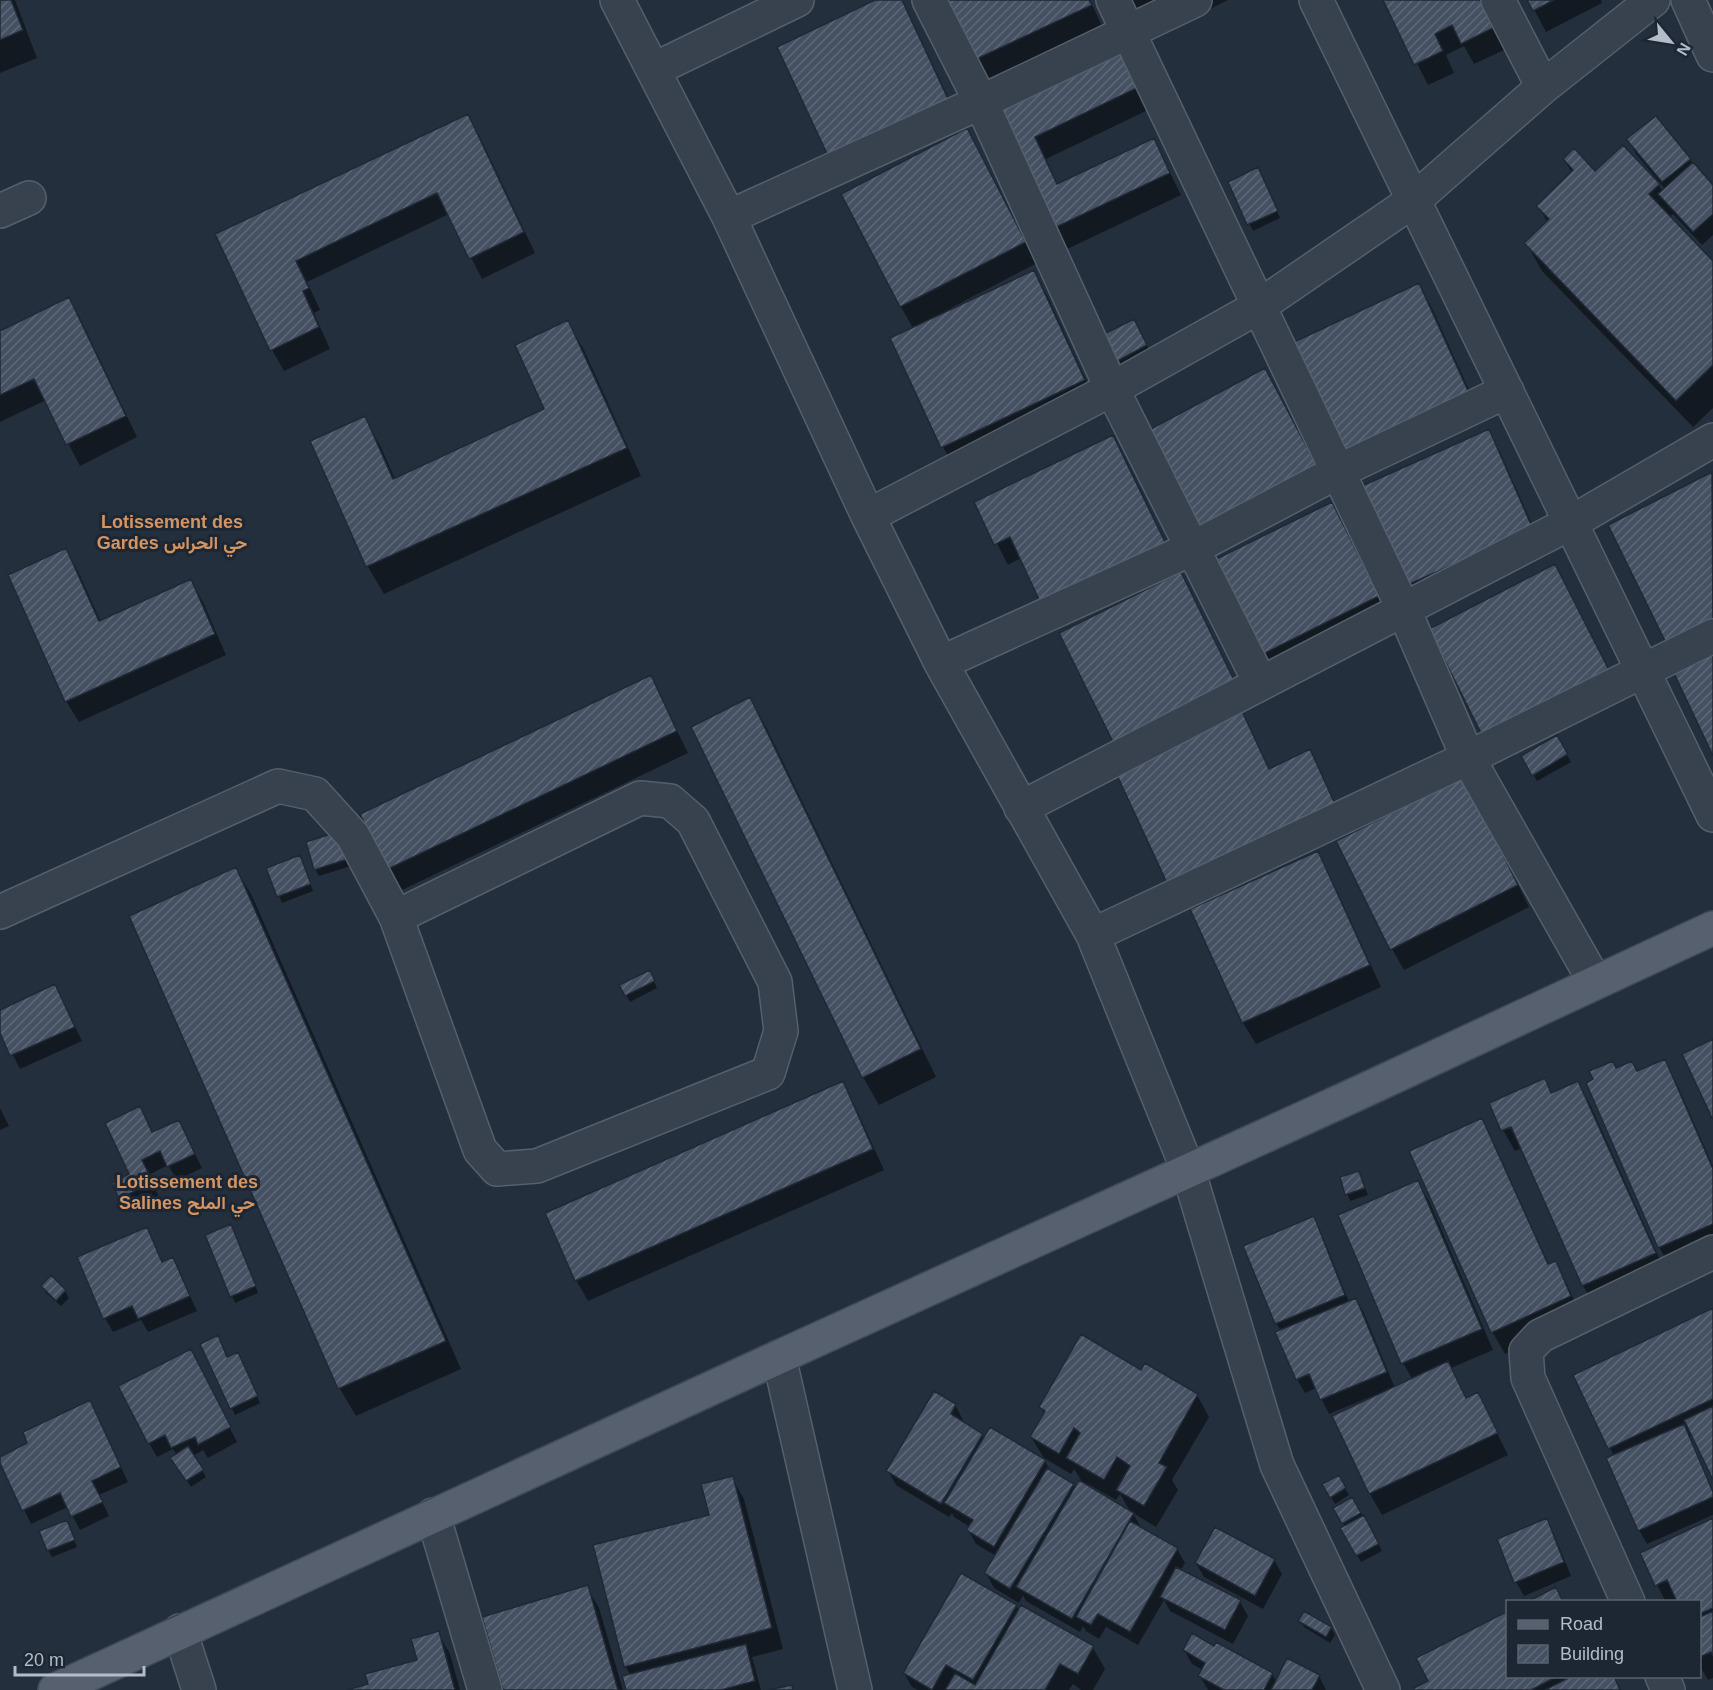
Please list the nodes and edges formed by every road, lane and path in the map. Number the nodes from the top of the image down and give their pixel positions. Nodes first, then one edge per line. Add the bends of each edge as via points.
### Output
1 (617, 0) edge
2 (797, 0) edge
3 (929, 0) edge
4 (1113, 0) edge
5 (1195, 0) edge
6 (1316, 0) edge
7 (1498, 0) edge
8 (1653, 0) edge
9 (1688, 0) edge
10 (1130, 32) junction
11 (1713, 55) edge
12 (653, 70) junction
13 (1543, 87) junction
14 (981, 102) junction
15 (1414, 200) junction
16 (729, 218) junction
17 (1258, 307) junction
18 (1112, 389) junction
19 (1507, 391) junction
20 (1713, 440) edge
21 (1337, 472) junction
22 (868, 516) junction
23 (1572, 522) junction
24 (1193, 548) junction
25 (1402, 608) junction
26 (1713, 636) edge
27 (941, 663) junction
28 (1644, 670) junction
29 (1260, 682) junction
30 (1468, 758) junction
31 (1021, 808) junction
32 (1713, 815) edge
33 (0, 912) edge
34 (396, 917) junction
35 (1713, 928) edge
36 (1093, 935) junction
37 (1594, 982) junction
38 (1188, 1170) junction
39 (1713, 1252) edge
40 (779, 1357) junction
41 (433, 1515) junction
42 (1627, 1600) edge
43 (180, 1631) junction
44 (55, 1690) edge
45 (199, 1690) edge
46 (485, 1690) edge
47 (855, 1690) edge
48 (1383, 1690) edge

1 - 12 street
2 - 12 street
3 - 14 street
4 - 10 street
5 - 10 street
6 - 15 street
7 - 13 street
8 - 13 street
9 - 11 street
10 - 14 street
10 - 17 street
12 - 16 street
13 - 15 street
14 - 16 street
14 - 18 street
15 - 17 street
15 - 19 street
16 - 22 street
17 - 18 street
17 - 21 street
18 - 22 street
18 - 24 street
19 - 21 street
19 - 23 street
20 - 23 street
21 - 24 street
21 - 25 street
22 - 27 street
23 - 25 street
23 - 28 street
24 - 27 street
24 - 29 street
25 - 29 street
25 - 30 street
26 - 28 street
27 - 31 street
28 - 30 street
28 - 32 street
29 - 31 street
30 - 36 street
30 - 37 street
31 - 36 street
33 - 34 street via 278,786 315,794 353,836
34 - 34 street via 480,1150 497,1169 537,1167 768,1073 781,1031 775,982 693,821 670,801 640,798
35 - 37 main road
36 - 38 street
37 - 38 main road
38 - 40 main road
38 - 48 street via 1277,1465
39 - 42 street via 1540,1336 1526,1352 1528,1378
40 - 41 main road
40 - 47 street
41 - 43 main road
41 - 46 street
43 - 44 main road
43 - 45 street

